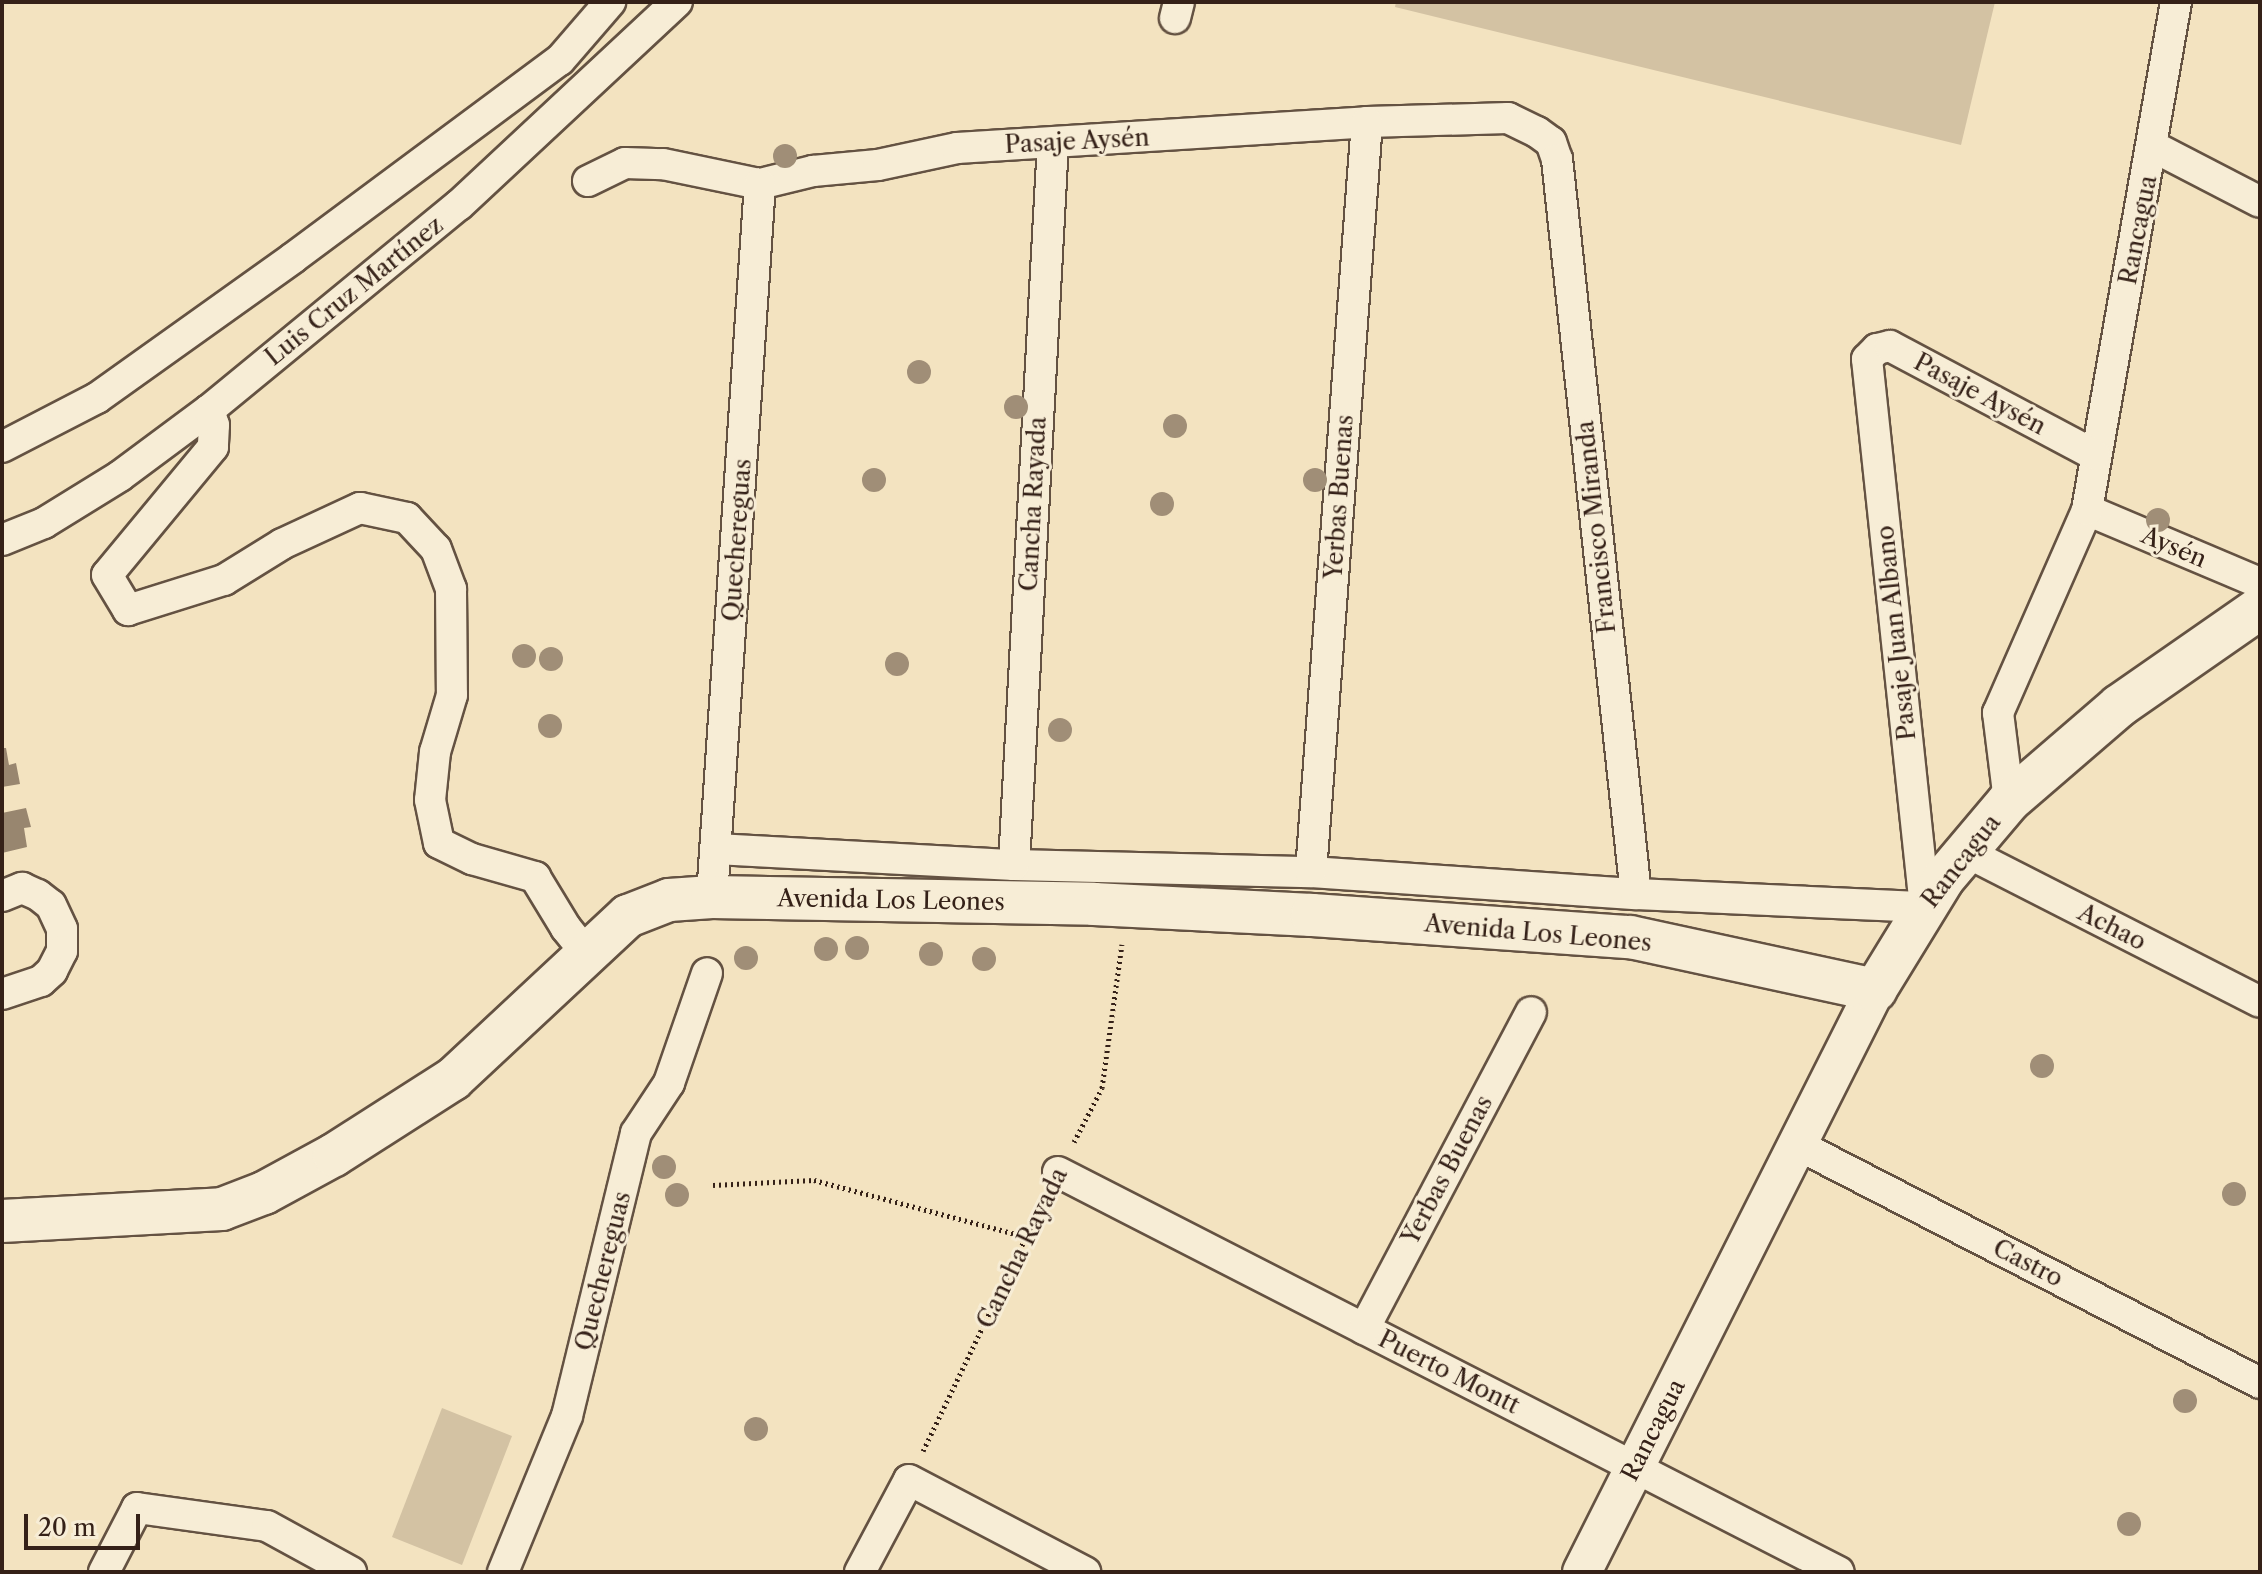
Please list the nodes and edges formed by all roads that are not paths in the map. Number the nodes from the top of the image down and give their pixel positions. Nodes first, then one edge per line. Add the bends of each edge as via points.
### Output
1 (610, 2) edge
2 (677, 2) edge
3 (2176, 2) edge
4 (1367, 122) junction
5 (1053, 143) junction
6 (2154, 147) junction
7 (1557, 159) joint
8 (588, 181) dead end
9 (760, 184) junction
10 (2260, 202) edge
11 (1867, 359) joint
12 (209, 410) junction
13 (2, 447) edge
14 (2095, 455) junction
15 (2087, 510) junction
16 (2, 540) edge
17 (2260, 583) edge
18 (2260, 608) edge
19 (2009, 801) junction
20 (716, 849) junction
21 (1964, 851) junction
22 (1014, 865) junction
23 (1311, 872) junction
24 (1636, 894) junction
25 (2, 896) edge
26 (712, 897) junction
27 (1925, 907) junction
28 (588, 955) junction
29 (707, 973) dead end
30 (1875, 990) junction
31 (2, 994) edge
32 (2260, 1002) edge
33 (1531, 1012) dead end
34 (1796, 1144) junction
35 (1058, 1172) road end
36 (2, 1221) edge
37 (1364, 1329) junction
38 (2260, 1383) edge
39 (1634, 1467) junction
40 (104, 1572) edge
41 (351, 1572) edge
42 (503, 1572) edge
43 (860, 1572) edge
44 (1085, 1572) edge
45 (1582, 1572) edge
46 (1839, 1572) edge

1 - 13 street via 560,60 293,258 97,398
2 - 12 street, Luis Cruz Martínez via 459,205
3 - 6 street, Rancagua
4 - 5 street, Pasaje Aysén
4 - 7 street, Pasaje Aysén via 1508,118 1551,142
4 - 23 street, Yerbas Buenas
5 - 9 street, Pasaje Aysén via 957,148
5 - 22 street, Cancha Rayada
6 - 10 street
6 - 14 street, Rancagua
7 - 24 street, Francisco Miranda
8 - 9 street, Pasaje Aysén via 625,163 663,164
9 - 20 street, Quechereguas
11 - 14 street, Pasaje Aysén via 1890,346
11 - 27 street, Pasaje Juan Albano
12 - 16 street, Luis Cruz Martínez via 108,484 44,523
12 - 28 street via 213,447 107,575 128,610 224,580 282,544 360,508 407,518 436,549 451,589 452,695 435,752 430,800 439,843 472,859 535,877
14 - 15 street, Rancagua
15 - 17 street, Aysén
15 - 19 street, Rancagua via 1998,713
18 - 19 main road via 2119,706
19 - 21 main road, Rancagua
20 - 22 street, Avenida Los Leones
20 - 26 street, Quechereguas
21 - 27 main road, Rancagua
21 - 32 street, Achao
22 - 23 street, Avenida Los Leones
23 - 24 street, Avenida Los Leones
24 - 27 street, Avenida Los Leones
25 - 31 street via 22,888 51,905 62,929 62,951 41,981
26 - 28 main road, Avenida Los Leones via 669,900 628,916
26 - 30 main road, Avenida Los Leones via 1127,906 1630,937
27 - 30 main road, Rancagua
28 - 36 main road, Avenida Los Leones via 453,1079 264,1193 222,1209
29 - 42 street, Quechereguas via 669,1083 636,1133 567,1416
30 - 34 street, Rancagua
33 - 37 street, Yerbas Buenas
34 - 38 street, Castro
34 - 39 street, Rancagua
35 - 37 street, Puerto Montt
37 - 39 street, Puerto Montt
39 - 45 street, Rancagua
39 - 46 street, Puerto Montt
40 - 41 street via 137,1508 267,1526
43 - 44 street via 909,1480

